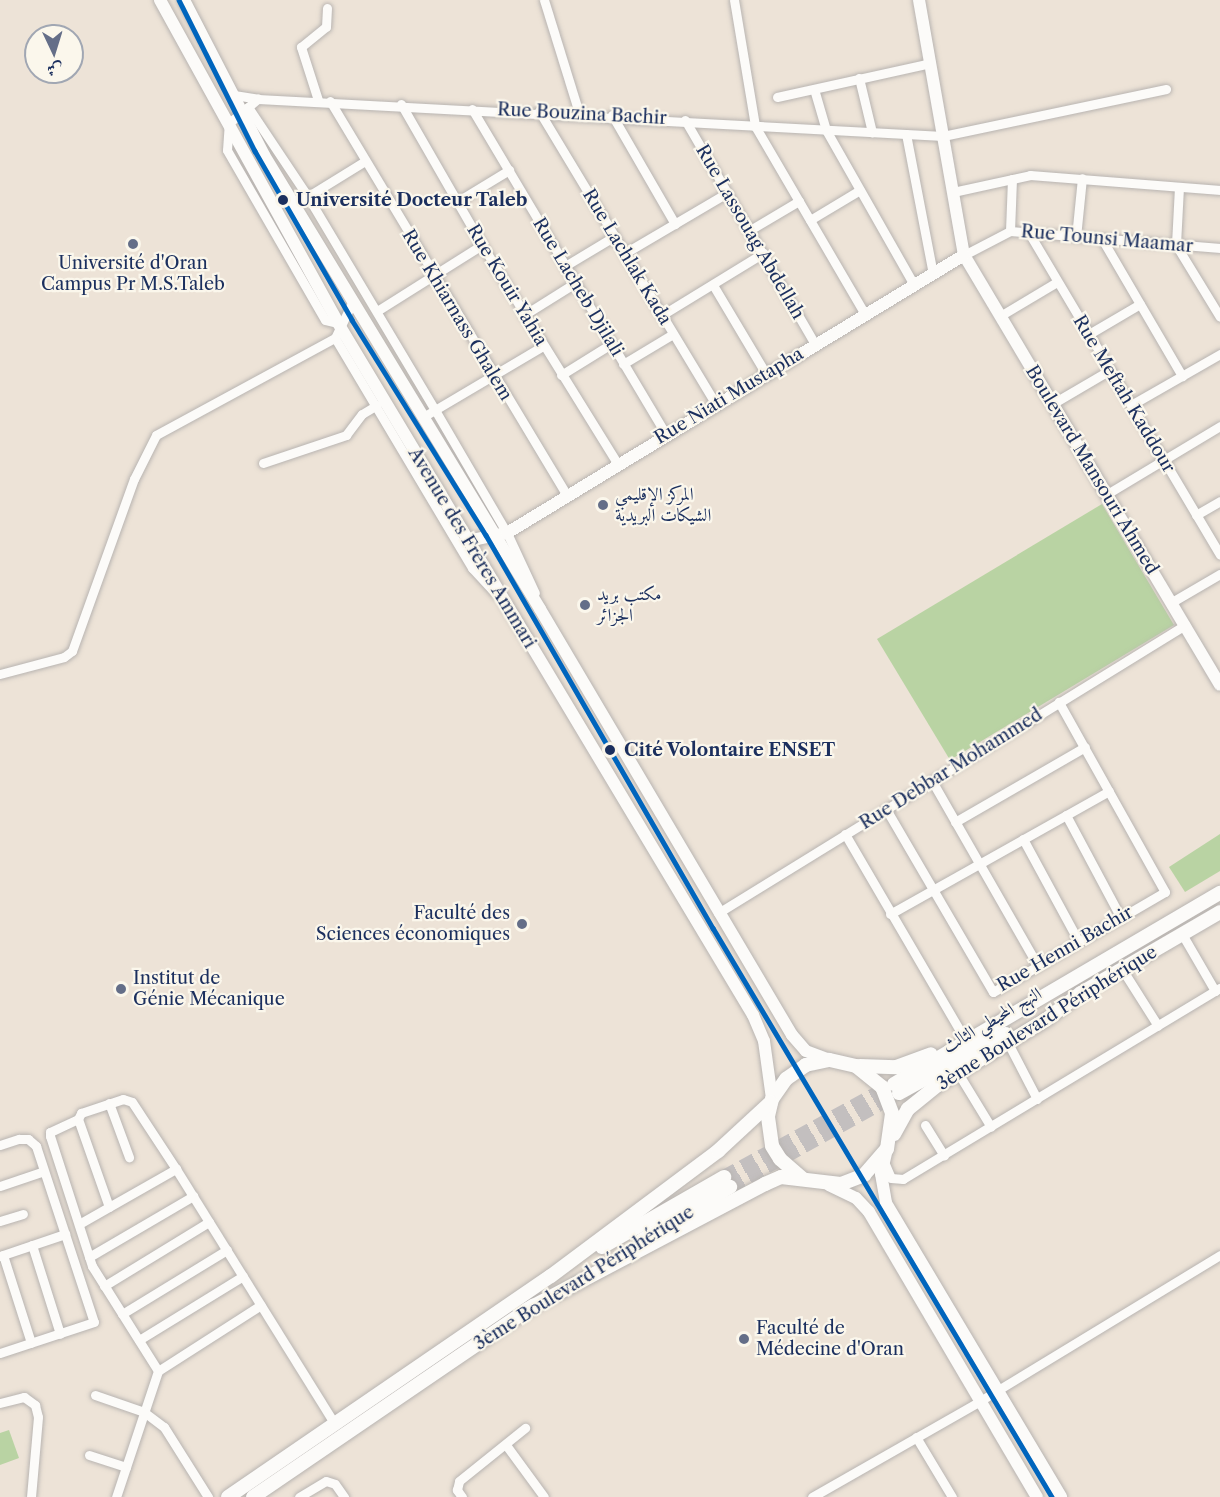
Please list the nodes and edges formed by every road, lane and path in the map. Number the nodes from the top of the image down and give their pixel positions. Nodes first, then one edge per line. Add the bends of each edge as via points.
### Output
1 (160, 0) edge
2 (184, 0) edge
3 (544, 0) edge
4 (734, 0) edge
5 (919, 0) edge
6 (327, 8) dead end
7 (930, 63) junction
8 (859, 78) junction
9 (814, 89) junction
10 (1166, 89) dead end
11 (234, 95) junction
12 (777, 97) dead end
13 (258, 99) junction
14 (318, 100) junction
15 (330, 101) junction
16 (401, 104) junction
17 (245, 109) junction
18 (472, 109) junction
19 (539, 111) junction
20 (579, 113) junction
21 (612, 115) junction
22 (685, 120) junction
23 (229, 123) junction
24 (755, 126) junction
25 (826, 130) junction
26 (872, 132) junction
27 (906, 134) junction
28 (944, 136) junction
29 (365, 162) junction
30 (509, 170) junction
31 (1082, 178) junction
32 (1012, 179) junction
33 (1179, 187) junction
34 (860, 190) junction
35 (1220, 190) edge
36 (953, 192) junction
37 (727, 193) junction
38 (308, 196) junction
39 (458, 201) junction
40 (799, 201) junction
41 (297, 203) junction
42 (810, 220) junction
43 (675, 224) junction
44 (750, 230) junction
45 (1010, 231) junction
46 (1029, 233) junction
47 (615, 236) junction
48 (1076, 237) junction
49 (1102, 239) junction
50 (482, 245) junction
51 (1176, 245) junction
52 (1220, 248) edge
53 (625, 253) junction
54 (763, 254) junction
55 (964, 255) junction
56 (565, 266) junction
57 (432, 274) junction
58 (933, 274) junction
59 (1058, 282) junction
60 (575, 283) junction
61 (713, 285) junction
62 (914, 285) junction
63 (353, 301) junction
64 (1216, 303) edge
65 (1140, 304) junction
66 (377, 311) junction
67 (864, 314) junction
68 (524, 315) junction
69 (662, 315) junction
70 (1000, 316) junction
71 (1220, 317) edge
72 (338, 330) junction
73 (673, 334) junction
74 (1089, 334) junction
75 (324, 341) junction
76 (611, 344) junction
77 (815, 344) junction
78 (543, 346) junction
79 (1220, 354) edge
80 (623, 364) junction
81 (1110, 370) junction
82 (766, 374) junction
83 (561, 375) junction
84 (1182, 375) junction
85 (493, 377) junction
86 (716, 404) junction
87 (1052, 404) junction
88 (377, 405) junction
89 (1131, 405) junction
90 (435, 410) junction
91 (423, 417) junction
92 (1220, 426) edge
93 (666, 434) junction
94 (1163, 460) junction
95 (263, 463) dead end
96 (618, 464) junction
97 (1107, 494) junction
98 (567, 496) junction
99 (1220, 501) edge
100 (1196, 515) junction
101 (507, 533) junction
102 (1220, 533) edge
103 (493, 534) junction
104 (1210, 539) junction
105 (467, 541) junction
106 (1220, 555) edge
107 (1220, 574) edge
108 (1172, 602) junction
109 (505, 604) junction
110 (540, 609) junction
111 (1185, 625) junction
112 (1216, 669) edge
113 (0, 674) edge
114 (1220, 686) edge
115 (1059, 702) junction
116 (1085, 747) junction
117 (932, 781) junction
118 (1109, 791) junction
119 (886, 809) junction
120 (1066, 815) junction
121 (955, 822) junction
122 (845, 834) junction
123 (1023, 839) junction
124 (979, 864) junction
125 (933, 890) junction
126 (1220, 893) edge
127 (718, 912) junction
128 (1220, 912) edge
129 (890, 914) junction
130 (1121, 918) junction
131 (1182, 934) junction
132 (1079, 942) junction
133 (1122, 950) junction
134 (1038, 966) junction
135 (1122, 969) junction
136 (1218, 990) edge
137 (1081, 993) junction
138 (1158, 1026) junction
139 (963, 1036) junction
140 (1008, 1043) junction
141 (829, 1060) junction
142 (856, 1066) junction
143 (958, 1073) junction
144 (897, 1088) joint
145 (1037, 1099) junction
146 (772, 1100) junction
147 (109, 1103) junction
148 (78, 1119) junction
149 (925, 1125) dead end
150 (991, 1127) junction
151 (0, 1145) edge
152 (887, 1150) junction
153 (944, 1156) junction
154 (129, 1157) dead end
155 (176, 1169) junction
156 (44, 1171) junction
157 (802, 1178) junction
158 (829, 1185) junction
159 (0, 1186) edge
160 (193, 1196) junction
161 (109, 1207) junction
162 (23, 1214) dead end
163 (0, 1221) edge
164 (209, 1222) junction
165 (79, 1224) junction
166 (65, 1234) junction
167 (32, 1245) junction
168 (227, 1250) junction
169 (1, 1255) edge
170 (1220, 1255) edge
171 (89, 1257) junction
172 (243, 1276) junction
173 (551, 1276) junction
174 (104, 1286) junction
175 (261, 1305) junction
176 (526, 1310) junction
177 (122, 1314) junction
178 (60, 1334) junction
179 (139, 1340) junction
180 (31, 1343) junction
181 (0, 1353) edge
182 (158, 1371) junction
183 (95, 1395) dead end
184 (988, 1396) junction
185 (0, 1402) edge
186 (144, 1412) junction
187 (334, 1423) junction
188 (525, 1428) dead end
189 (350, 1431) junction
190 (916, 1437) junction
191 (506, 1445) junction
192 (297, 1449) junction
193 (89, 1455) dead end
194 (126, 1467) junction
195 (817, 1496) edge
196 (31, 1497) edge
197 (116, 1497) edge
198 (208, 1497) edge
199 (219, 1497) edge
200 (228, 1497) edge
201 (253, 1497) edge
202 (269, 1497) edge
203 (299, 1497) edge
204 (344, 1497) edge
205 (462, 1497) edge
206 (544, 1497) edge
207 (952, 1497) edge
208 (1037, 1497) edge
209 (1061, 1497) edge

1 - 23 main road, Avenue des Frères Ammari
2 - 11 main road, Avenue des Frères Ammari
3 - 20 street
4 - 24 street
5 - 7 main road
6 - 14 street via 326,27 300,47
7 - 8 street
7 - 28 main road
8 - 9 street
8 - 26 street
9 - 12 street
9 - 25 street
10 - 28 street, Rue Bouzina Bachir
11 - 13 street, Rue Bouzina Bachir
11 - 17 main road, Avenue des Frères Ammari
13 - 14 street, Rue Bouzina Bachir
13 - 17 street
14 - 15 street, Rue Bouzina Bachir
15 - 16 street, Rue Bouzina Bachir
15 - 29 street, Rue Khiarnass Ghalem
16 - 18 street, Rue Bouzina Bachir
16 - 39 street, Rue Kouir Yahia
17 - 23 street
17 - 38 street
17 - 41 main road, Avenue des Frères Ammari
18 - 19 street, Rue Bouzina Bachir
18 - 30 street, Rue Lacheb Djilali
19 - 20 street, Rue Bouzina Bachir
19 - 47 street, Rue Lachlak Kada
20 - 21 street, Rue Bouzina Bachir
21 - 22 street, Rue Bouzina Bachir
21 - 43 street
22 - 24 street, Rue Bouzina Bachir
22 - 37 street, Rue Lassouag Abdellah
23 - 72 main road, Avenue des Frères Ammari
24 - 25 street, Rue Bouzina Bachir
24 - 40 street
25 - 26 street, Rue Bouzina Bachir
25 - 34 street
26 - 27 street, Rue Bouzina Bachir
27 - 28 street, Rue Bouzina Bachir
27 - 58 street
28 - 36 main road
29 - 38 street
29 - 57 street, Rue Khiarnass Ghalem
30 - 39 street
30 - 56 street, Rue Lacheb Djilali
31 - 32 street via 1030,175
31 - 33 street
31 - 48 street
32 - 36 street
32 - 45 street
33 - 35 street
33 - 51 street
34 - 42 street
34 - 62 street
36 - 55 main road
37 - 43 street
37 - 44 street, Rue Lassouag Abdellah
38 - 41 street
38 - 66 street
39 - 50 street, Rue Kouir Yahia
40 - 42 street
40 - 44 street
41 - 63 main road, Avenue des Frères Ammari
42 - 67 street
43 - 53 street
44 - 54 street, Rue Lassouag Abdellah
45 - 46 street, Rue Tounsi Maamar
45 - 55 street, Rue Tounsi Maamar
46 - 48 street, Rue Tounsi Maamar
46 - 59 street, Rue Meftah Kaddour
47 - 53 street, Rue Lachlak Kada
47 - 56 street
48 - 49 street, Rue Tounsi Maamar
49 - 51 street, Rue Tounsi Maamar
49 - 65 street
50 - 57 street
50 - 68 street, Rue Kouir Yahia
51 - 52 street, Rue Tounsi Maamar
51 - 64 street
53 - 69 street, Rue Lachlak Kada
54 - 61 street
54 - 77 street, Rue Lassouag Abdellah
55 - 58 main road, Rue Niati Mustapha
55 - 70 main road, Boulevard Mansouri Ahmed
56 - 60 street, Rue Lacheb Djilali
57 - 66 street
57 - 85 street, Rue Khiarnass Ghalem
58 - 62 main road, Rue Niati Mustapha
59 - 70 street
59 - 74 street, Rue Meftah Kaddour
60 - 68 street
60 - 76 street, Rue Lacheb Djilali
61 - 69 street
61 - 82 street
62 - 67 main road, Rue Niati Mustapha
63 - 72 street
63 - 91 main road, Avenue des Frères Ammari
64 - 71 street
65 - 74 street
65 - 84 street
66 - 90 street
67 - 77 main road, Rue Niati Mustapha
68 - 78 street, Rue Kouir Yahia
69 - 73 street, Rue Lachlak Kada
70 - 87 main road, Boulevard Mansouri Ahmed
72 - 75 street
72 - 75 street
72 - 88 street
72 - 105 main road, Avenue des Frères Ammari
73 - 80 street
73 - 86 street, Rue Lachlak Kada
74 - 81 street, Rue Meftah Kaddour
75 - 113 street via 156,435 134,479 72,651
76 - 80 street, Rue Lacheb Djilali
76 - 83 street
77 - 82 main road, Rue Niati Mustapha
78 - 83 street, Rue Kouir Yahia
78 - 85 street
79 - 84 street
80 - 93 street, Rue Lacheb Djilali
81 - 87 street
81 - 89 street, Rue Meftah Kaddour
82 - 86 main road, Rue Niati Mustapha
83 - 96 street, Rue Kouir Yahia
84 - 89 street
85 - 90 street
85 - 98 street, Rue Khiarnass Ghalem
86 - 93 main road, Rue Niati Mustapha
87 - 97 main road, Boulevard Mansouri Ahmed
88 - 95 street via 362,414 346,435
88 - 109 street via 472,568
89 - 94 street, Rue Meftah Kaddour
90 - 91 street
90 - 101 street
91 - 103 main road, Avenue des Frères Ammari
92 - 94 street
93 - 96 main road, Rue Niati Mustapha
94 - 97 street
94 - 100 street, Rue Meftah Kaddour
96 - 98 main road, Rue Niati Mustapha
97 - 108 main road, Boulevard Mansouri Ahmed
98 - 101 main road, Rue Niati Mustapha
99 - 100 street
100 - 104 street, Rue Meftah Kaddour
101 - 103 main road, Rue Niati Mustapha
101 - 110 street
102 - 104 street
103 - 105 main road, Rue Niati Mustapha
103 - 110 main road, Avenue des Frères Ammari
104 - 106 street, Rue Meftah Kaddour
105 - 109 main road, Avenue des Frères Ammari
107 - 108 street
108 - 111 main road, Boulevard Mansouri Ahmed
109 - 146 main road, Avenue des Frères Ammari via 753,1015 764,1041
110 - 127 main road, Avenue des Frères Ammari
111 - 112 main road, Boulevard Mansouri Ahmed
111 - 115 street, Rue Debbar Mohammed
112 - 114 main road, Boulevard Mansouri Ahmed
115 - 116 street
115 - 117 street, Rue Debbar Mohammed
116 - 118 street
116 - 121 street
117 - 119 street, Rue Debbar Mohammed
117 - 121 street
118 - 120 street
118 - 130 street, Rue Henni Bachir via 1165,892
119 - 122 street, Rue Debbar Mohammed
119 - 125 street, Rue Henni Bachir
120 - 123 street
120 - 130 street
121 - 124 street
122 - 127 street, Rue Debbar Mohammed
122 - 129 street
123 - 124 street
123 - 132 street
124 - 125 street
124 - 134 street
125 - 129 street
125 - 134 street, Rue Henni Bachir via 993,992
126 - 133 highway, 3ème Boulevard Périphérique
127 - 141 main road, Avenue des Frères Ammari via 798,1045
128 - 131 highway, 3ème Boulevard Périphérique
129 - 139 street
130 - 132 street, Rue Henni Bachir
131 - 135 highway, 3ème Boulevard Périphérique
131 - 136 street
132 - 134 street, Rue Henni Bachir
133 - 139 highway, النهج المحيطي الثالث via 1107,954
133 - 144 highway, 3ème Boulevard Périphérique
135 - 137 highway, 3ème Boulevard Périphérique
135 - 138 street
136 - 138 street
137 - 140 highway, 3ème Boulevard Périphérique
137 - 144 highway, النهج المحيطي الثالث
138 - 145 street
139 - 142 highway, النهج المحيطي الثالث via 923,1059 896,1067
140 - 143 highway, 3ème Boulevard Périphérique
140 - 145 street
141 - 142 highway
141 - 146 highway via 796,1071
142 - 152 highway via 873,1077 889,1100 892,1113
143 - 150 street
143 - 152 highway, 3ème Boulevard Périphérique via 920,1097
145 - 150 street
146 - 157 highway via 768,1132 772,1146 785,1165
146 - 173 highway via 718,1151
147 - 148 street via 81,1113
147 - 154 street
147 - 155 street via 123,1099 132,1102
148 - 161 street
148 - 165 street via 50,1132
149 - 153 street
150 - 153 street
151 - 156 street via 28,1139 36,1146
152 - 153 street via 891,1178 903,1179
152 - 158 highway via 864,1175
152 - 184 main road via 882,1191 886,1203
155 - 160 street
155 - 161 street
156 - 159 street
156 - 166 street
157 - 158 highway
157 - 176 highway via 781,1178 765,1184
158 - 184 main road via 856,1198 868,1212
160 - 164 street
160 - 171 street
161 - 165 street
162 - 163 street
164 - 168 street
164 - 174 street
165 - 171 street
166 - 167 street
166 - 178 street via 94,1322
167 - 169 street
167 - 178 street
168 - 172 street
168 - 177 street
169 - 180 street
170 - 184 street
171 - 174 street
172 - 175 street
172 - 179 street
173 - 176 highway, 3ème Boulevard Périphérique via 727,1182
173 - 187 highway
174 - 177 street
175 - 182 street
175 - 187 street
176 - 189 highway, 3ème Boulevard Périphérique
177 - 179 street
178 - 180 street
179 - 182 street
180 - 181 street
182 - 186 street
183 - 186 street
184 - 190 street
184 - 208 main road
184 - 209 main road
185 - 196 street via 24,1397 35,1405 39,1417
186 - 194 street
186 - 198 street via 164,1427
187 - 192 highway
188 - 191 street
189 - 201 highway, 3ème Boulevard Périphérique
189 - 202 highway, 3ème Boulevard Périphérique
190 - 195 street
190 - 207 street
191 - 205 street via 459,1480 457,1490
191 - 206 street
192 - 199 highway
192 - 200 highway
193 - 194 street
194 - 197 street
203 - 204 street via 326,1481 335,1484

